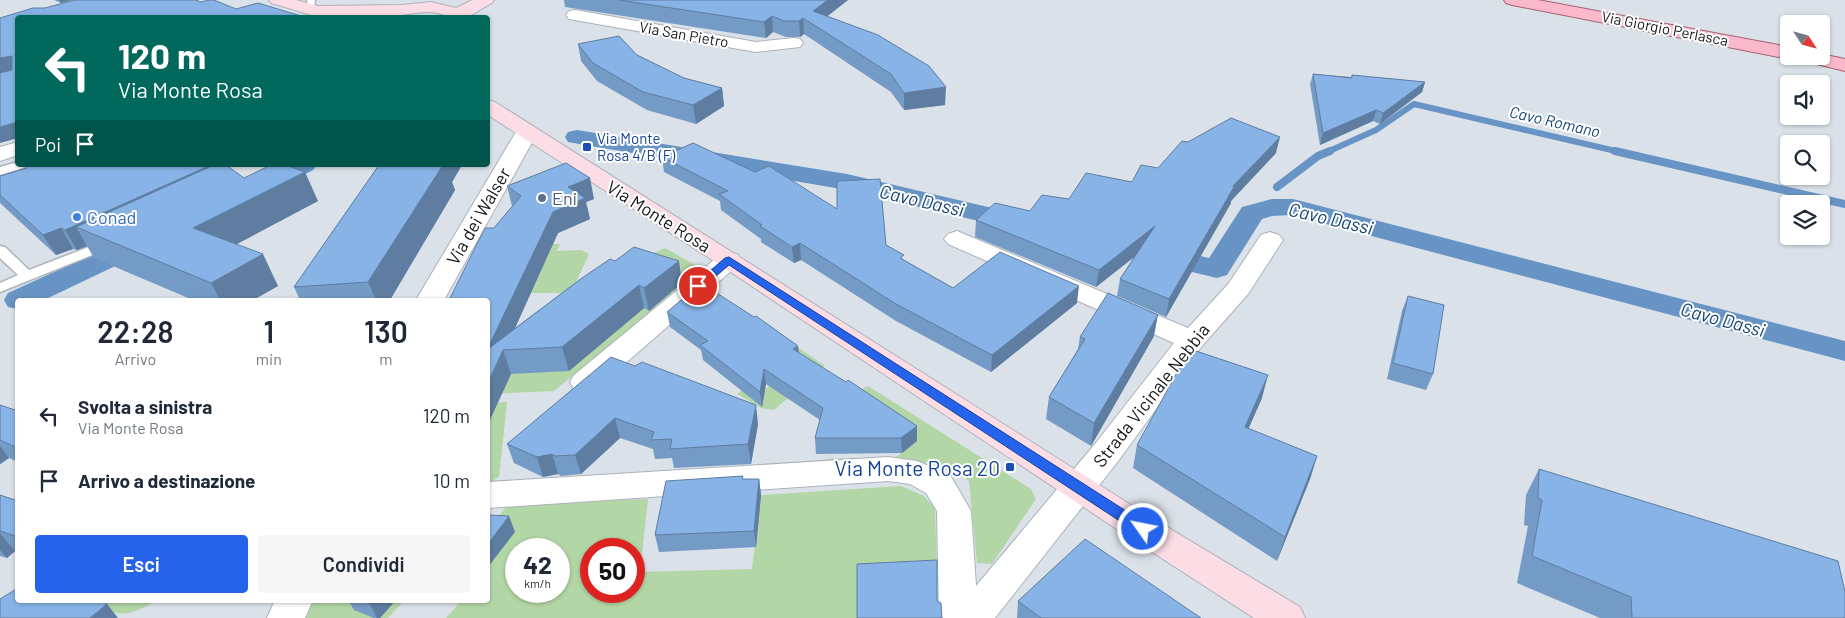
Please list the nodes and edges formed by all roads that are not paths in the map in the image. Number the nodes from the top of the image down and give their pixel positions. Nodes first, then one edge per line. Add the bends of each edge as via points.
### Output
1 (277, 0) edge
2 (462, 0) edge
3 (486, 0) edge
4 (1512, 0) edge
5 (313, 7) edge
6 (426, 8) junction
7 (400, 10) junction
8 (333, 15) edge
9 (386, 15) edge
10 (452, 15) edge
11 (458, 15) edge
12 (575, 15) dead end
13 (794, 43) dead end
14 (1780, 50) edge
15 (1830, 61) edge
16 (1845, 65) edge
17 (490, 107) edge
18 (527, 132) junction
19 (15, 149) edge
20 (0, 154) edge
21 (15, 166) edge
22 (0, 171) edge
23 (120, 238) edge
24 (958, 239) dead end
25 (1270, 240) dead end
26 (0, 250) edge
27 (729, 260) junction
28 (26, 275) junction
29 (0, 288) edge
30 (431, 298) edge
31 (1192, 340) junction
32 (569, 395) edge
33 (1078, 487) junction
34 (490, 495) edge
35 (293, 603) edge
36 (286, 618) edge
37 (958, 618) edge
38 (972, 618) edge
39 (1286, 618) edge

1 - 5 main road
2 - 6 main road
3 - 11 main road
4 - 14 main road, Via Giorgio Perlasca
5 - 7 main road
5 - 8 main road
6 - 7 main road
6 - 10 main road via 446,10
7 - 9 main road
12 - 13 street, Via San Pietro via 756,47
15 - 16 main road
17 - 18 main road, Via Monte Rosa
18 - 27 main road, Via Monte Rosa
18 - 30 street, Via dei Walser
19 - 20 street
21 - 22 lane
23 - 28 lane via 77,258
24 - 31 street
25 - 31 street, Strada Vicinale Nebbia via 1239,288
26 - 28 lane
27 - 32 street, Via Monte Rosa
27 - 33 main road, Via Monte Rosa
28 - 29 lane
31 - 33 street, Strada Vicinale Nebbia
33 - 38 street, Strada Vicinale Nebbia
33 - 39 main road, Via Monte Rosa
34 - 37 street via 888,469 917,473 938,484 954,511
35 - 36 street

